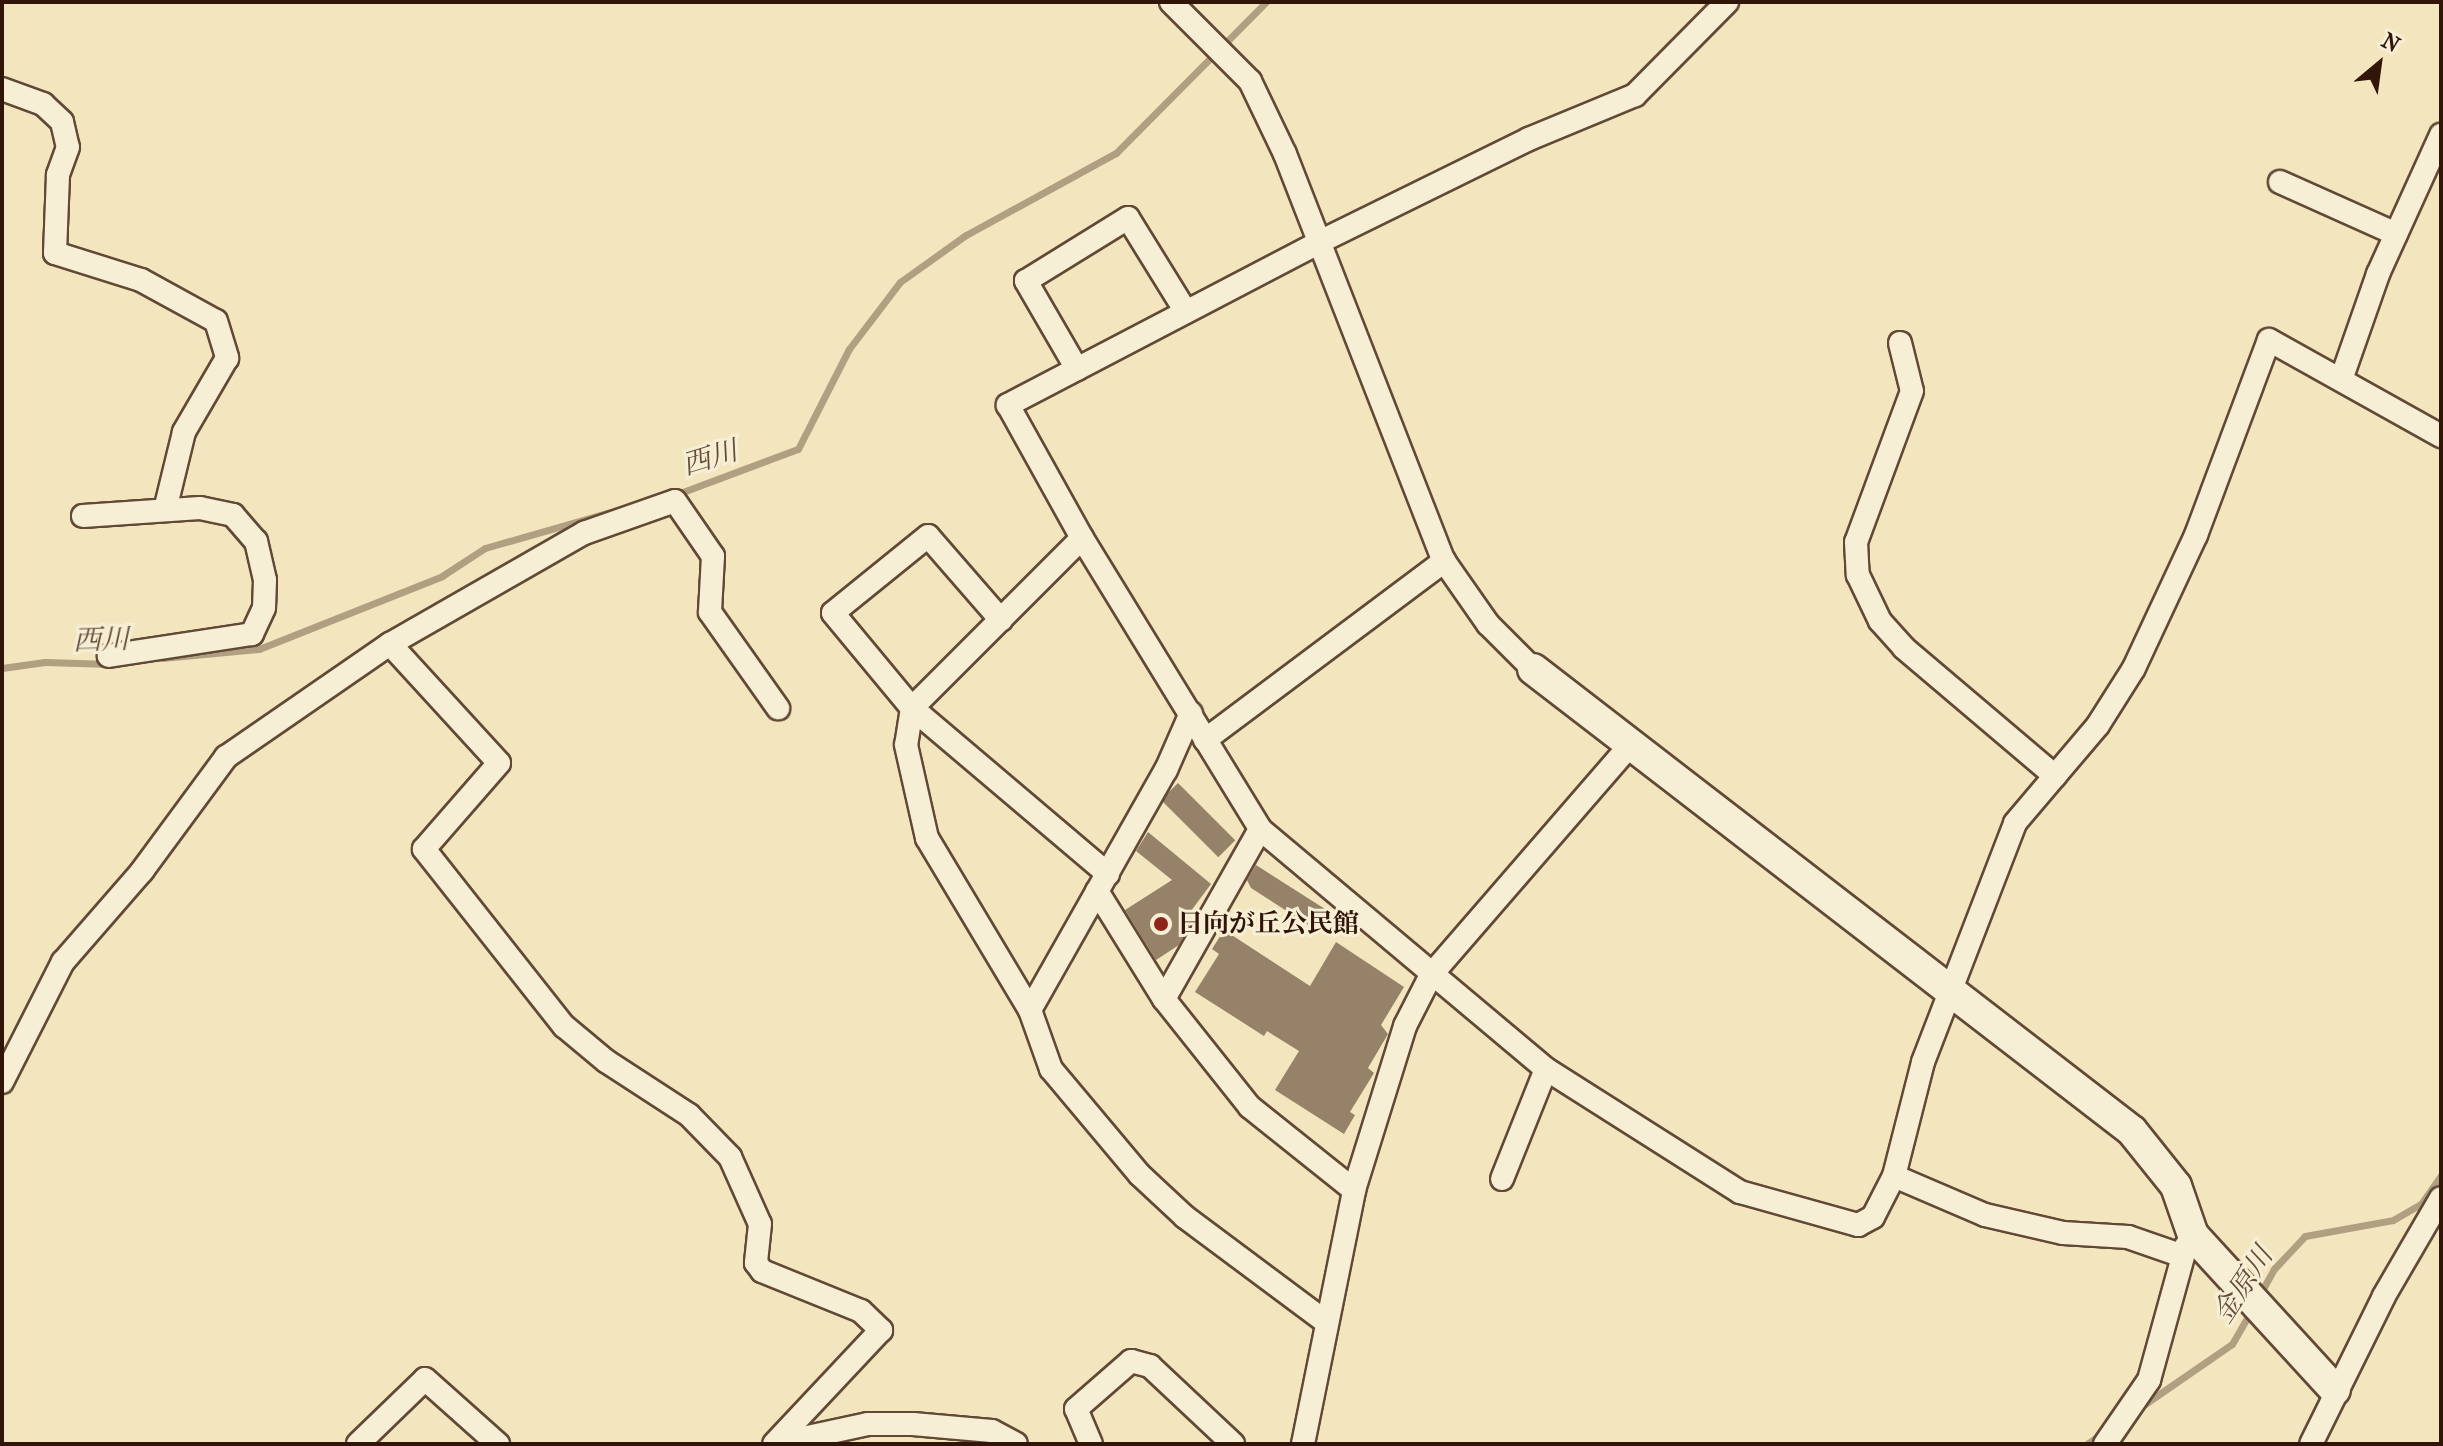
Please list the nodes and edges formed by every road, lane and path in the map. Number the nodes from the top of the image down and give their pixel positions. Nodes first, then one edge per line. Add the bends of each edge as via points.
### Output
1 (1171, 2) edge
2 (1727, 2) edge
3 (2, 89) edge
4 (2441, 135) edge
5 (2280, 182) dead end
6 (2396, 234) junction
7 (1316, 244) junction
8 (1186, 312) junction
9 (1900, 343) dead end
10 (1077, 369) junction
11 (2342, 377) junction
12 (2441, 436) edge
13 (165, 510) junction
14 (83, 516) dead end
15 (1082, 538) junction
16 (1444, 561) junction
17 (1001, 620) junction
18 (390, 644) junction
19 (109, 656) dead end
20 (1533, 669) joint
21 (778, 708) dead end
22 (912, 708) junction
23 (1191, 713) junction
24 (1205, 740) junction
25 (1632, 743) junction
26 (2055, 776) junction
27 (1260, 829) junction
28 (1102, 882) junction
29 (1431, 975) junction
30 (1952, 990) junction
31 (1164, 999) junction
32 (1030, 1010) junction
33 (1546, 1069) junction
34 (2, 1082) edge
35 (1894, 1176) junction
36 (1502, 1179) dead end
37 (1354, 1190) junction
38 (2441, 1198) edge
39 (2187, 1245) junction
40 (1326, 1322) junction
41 (2335, 1390) junction
42 (358, 1444) edge
43 (498, 1444) edge
44 (774, 1444) edge
45 (1016, 1444) edge
46 (1091, 1444) edge
47 (1233, 1444) edge
48 (1303, 1444) edge
49 (2105, 1444) edge
50 (2311, 1444) edge

1 - 7 street via 1250,81 1285,154
2 - 7 street via 1635,95 1529,139
3 - 13 street via 43,104 62,122 68,147 58,175 55,253 141,280 216,321 227,358 184,432
4 - 6 street
5 - 6 street
6 - 11 street
7 - 8 street
7 - 16 street
8 - 10 street
8 - 10 street via 1128,218 1026,281
9 - 26 street via 1912,391 1856,542 1858,575 1880,621 1904,648
10 - 15 street via 1008,405
11 - 12 street
11 - 26 street via 2269,340 2196,535 2134,668 2098,725
13 - 14 street
13 - 19 street via 200,508 233,515 256,541 265,580 264,608 252,634
15 - 17 street
15 - 23 street
16 - 20 street via 1488,624
16 - 24 street
17 - 22 street
17 - 22 street via 928,536 833,613
18 - 21 street via 584,533 675,501 713,556 710,612
18 - 34 street via 226,757 142,871 63,962
18 - 44 street via 499,763 424,849 564,1026 606,1061 689,1115 730,1157 760,1224 756,1263 762,1271 861,1311 881,1330
20 - 25 street
22 - 28 street
22 - 32 street via 906,745 927,838
23 - 24 street
23 - 28 street via 1166,770
24 - 27 street
25 - 29 street
25 - 30 street
26 - 30 street via 2015,823
27 - 29 street
27 - 31 street
28 - 31 street
28 - 32 street
29 - 33 street
29 - 37 street via 1405,1026
30 - 35 street via 1923,1062
30 - 39 street via 2132,1131 2176,1186
31 - 37 street via 1250,1107
32 - 40 street via 1051,1069 1140,1175 1185,1217
33 - 35 street via 1740,1192 1858,1225 1873,1217
33 - 36 street
35 - 39 street via 1985,1215 2063,1233
37 - 40 street
38 - 41 street
39 - 41 street
39 - 49 street via 2149,1380
40 - 48 street
41 - 50 street
42 - 43 street via 425,1379
44 - 45 street via 868,1424 913,1424 992,1431
46 - 47 street via 1076,1409 1131,1361 1150,1366

